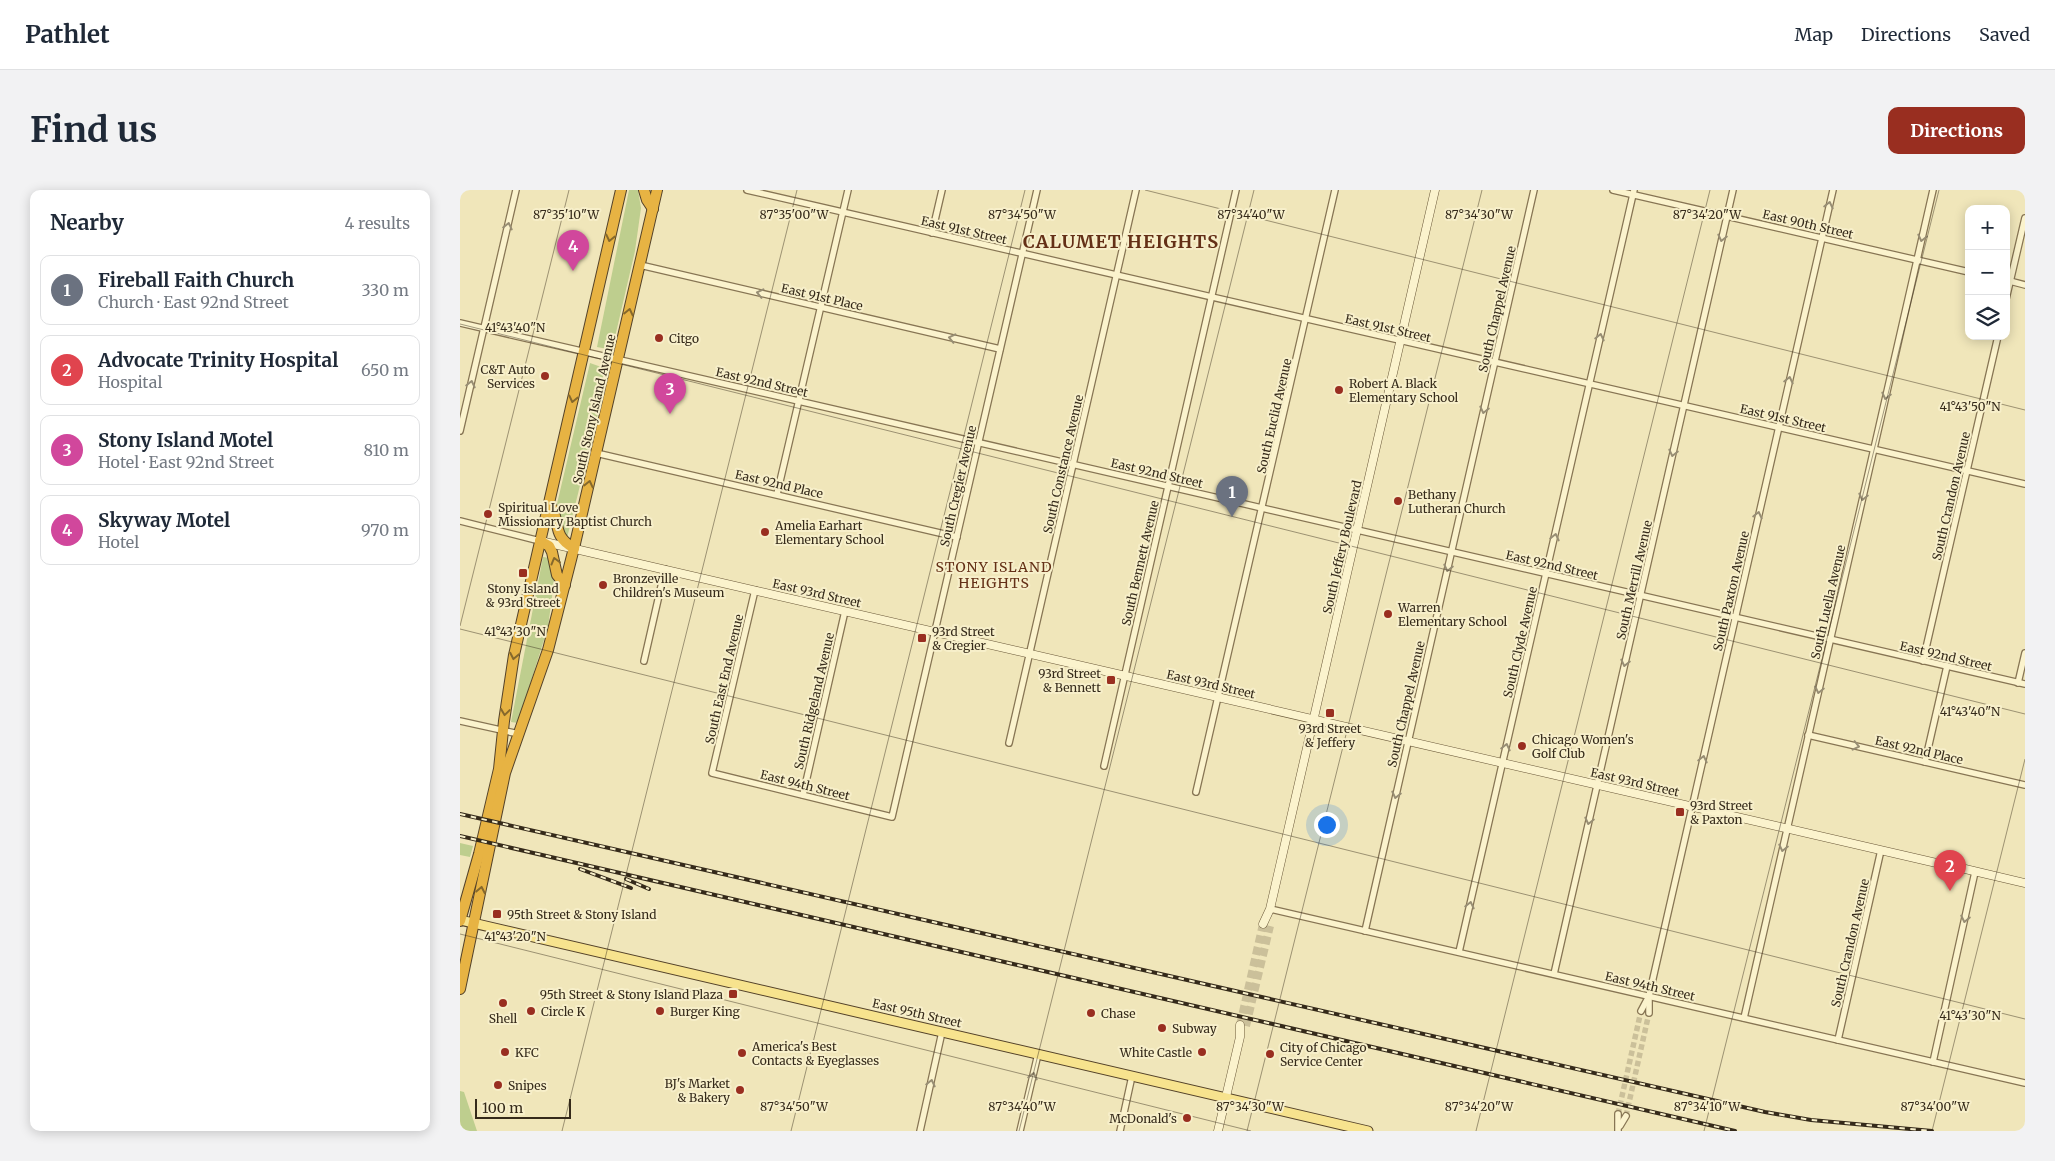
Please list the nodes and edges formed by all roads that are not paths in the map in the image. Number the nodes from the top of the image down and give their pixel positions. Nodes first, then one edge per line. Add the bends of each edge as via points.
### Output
1 (516, 190) edge
2 (621, 190) edge
3 (644, 190) edge
4 (658, 190) edge
5 (750, 190) edge
6 (848, 190) edge
7 (942, 190) edge
8 (1037, 190) edge
9 (1136, 190) edge
10 (1236, 190) edge
11 (1336, 190) edge
12 (1435, 190) edge
13 (1534, 190) edge
14 (1613, 190) edge
15 (1733, 190) edge
16 (1833, 190) edge
17 (1933, 190) edge
18 (1634, 192) edge
19 (653, 209) junction
20 (843, 212) junction
21 (1727, 216) junction
22 (2025, 218) edge
23 (932, 233) junction
24 (1822, 238) junction
25 (1022, 254) junction
26 (1917, 260) junction
27 (640, 264) junction
28 (1965, 271) edge
29 (2010, 274) edge
30 (1116, 275) junction
31 (2010, 281) edge
32 (2025, 285) edge
33 (1212, 297) junction
34 (821, 307) junction
35 (1306, 319) junction
36 (460, 323) edge
37 (484, 328) junction
38 (1997, 340) edge
39 (1400, 341) junction
40 (1000, 349) junction
41 (584, 351) junction
42 (618, 359) junction
43 (1495, 362) junction
44 (1590, 384) junction
45 (799, 401) junction
46 (1684, 406) junction
47 (1778, 428) junction
48 (460, 431) edge
49 (978, 442) junction
50 (1874, 450) junction
51 (596, 453) junction
52 (1073, 464) junction
53 (1967, 471) junction
54 (2025, 484) edge
55 (1168, 486) junction
56 (777, 494) junction
57 (550, 503) junction
58 (1263, 508) junction
59 (460, 521) edge
60 (1357, 530) junction
61 (957, 536) junction
62 (540, 540) junction
63 (574, 548) junction
64 (1451, 552) junction
65 (665, 569) junction
66 (1546, 574) junction
67 (565, 586) junction
68 (755, 590) junction
69 (1641, 595) junction
70 (845, 611) junction
71 (1735, 617) junction
72 (935, 632) junction
73 (1830, 639) junction
74 (1029, 653) junction
75 (2025, 653) edge
76 (1923, 660) junction
77 (644, 661) dead end
78 (1947, 666) junction
79 (1125, 675) junction
80 (2018, 682) junction
81 (2025, 684) edge
82 (1219, 697) junction
83 (1314, 719) junction
84 (460, 721) edge
85 (502, 730) junction
86 (519, 734) junction
87 (1808, 735) junction
88 (1408, 741) junction
89 (1009, 743) dead end
90 (1925, 762) junction
91 (1503, 763) junction
92 (1104, 766) dead end
93 (712, 773) joint
94 (1598, 784) junction
95 (2025, 785) edge
96 (1196, 792) dead end
97 (803, 795) junction
98 (1692, 806) junction
99 (892, 816) joint
100 (1787, 828) junction
101 (1881, 850) junction
102 (1975, 872) junction
103 (2025, 883) edge
104 (1270, 909) junction
105 (460, 920) edge
106 (475, 923) junction
107 (1266, 925) tunnel mouth
108 (1365, 931) junction
109 (1459, 952) junction
110 (1554, 974) junction
111 (460, 989) edge
112 (1649, 996) junction
113 (1641, 1011) tunnel mouth
114 (1649, 1013) tunnel mouth
115 (1744, 1018) junction
116 (1243, 1026) tunnel mouth
117 (942, 1032) junction
118 (1838, 1040) junction
119 (1038, 1054) junction
120 (1933, 1062) junction
121 (1132, 1076) junction
122 (2025, 1083) edge
123 (1226, 1098) junction
124 (1618, 1114) tunnel mouth
125 (1626, 1116) tunnel mouth
126 (1619, 1129) edge
127 (920, 1131) edge
128 (1020, 1131) edge
129 (1120, 1131) edge
130 (1218, 1131) edge
131 (1368, 1131) edge

37 -> 1 street
2 -> 41 highway, South Stony Island Avenue
3 - 19 highway
4 - 19 highway, South Stony Island Avenue
5 - 20 street, East 91st Street
6 - 20 street
7 - 23 street
8 - 25 street, South Cregier Avenue
9 - 30 street, South Constance Avenue
10 - 33 street, South Bennett Avenue
11 - 35 street, South Euclid Avenue
12 - 39 street, South Jeffery Boulevard
13 - 43 street, South Chappel Avenue
14 - 18 street, East 90th Street
15 - 21 street, South Merrill Avenue
24 -> 16 street, South Paxton Avenue
17 -> 26 street, South Luella Avenue
18 - 21 street, East 90th Street
44 -> 18 street, South Clyde Avenue
19 - 27 highway, South Stony Island Avenue
20 - 23 street, East 91st Street
20 - 34 street
21 - 24 street, East 90th Street
21 -> 46 street, South Merrill Avenue
22 - 29 street
23 - 25 street, East 91st Street
24 - 26 street, East 90th Street
47 -> 24 street, South Paxton Avenue
25 - 30 street, East 91st Street
25 - 40 street, South Cregier Avenue
26 - 28 street, East 90th Street
26 -> 50 street, South Luella Avenue
34 -> 27 street, East 91st Place
42 -> 27 highway, South Stony Island Avenue
30 - 33 street, East 91st Street
30 - 52 street, South Constance Avenue
31 - 32 street
33 - 35 street, East 91st Street
33 - 55 street, South Bennett Avenue
40 -> 34 street, East 91st Place
34 - 45 street
35 - 39 street, East 91st Street
35 - 58 street, South Euclid Avenue
36 - 37 street, East 92nd Street
37 - 41 street, East 92nd Street
48 -> 37 street
38 - 53 street, South Crandon Avenue
39 - 43 street, East 91st Street
39 - 60 street, South Jeffery Boulevard
40 - 49 street, South Cregier Avenue
41 - 42 street, East 92nd Street
41 -> 57 highway, South Stony Island Avenue
42 - 45 street, East 92nd Street
42 - 51 highway, South Stony Island Avenue
43 - 44 street, East 91st Street
43 -> 64 street, South Chappel Avenue
44 - 46 street, East 91st Street
66 -> 44 street, South Clyde Avenue
45 - 49 street, East 92nd Street
45 - 56 street
46 - 47 street, East 91st Street
46 -> 69 street, South Merrill Avenue
47 - 50 street, East 91st Street
71 -> 47 street, South Paxton Avenue
49 - 52 street, East 92nd Street
49 - 61 street, South Cregier Avenue
50 - 53 street, East 91st Street
50 -> 73 street, South Luella Avenue
51 - 56 street, East 92nd Place
63 -> 51 highway, South Stony Island Avenue
52 - 55 street, East 92nd Street
52 - 74 street, South Constance Avenue
53 - 54 street, East 91st Street
53 - 76 street, South Crandon Avenue
55 - 58 street, East 92nd Street
55 - 79 street, South Bennett Avenue
56 - 61 street, East 92nd Place
57 - 62 highway, South Stony Island Avenue
57 - 63 highway via 560,538
58 - 60 street, East 92nd Street
58 - 82 street, South Euclid Avenue
59 - 62 street, East 93rd Street
60 - 64 street, East 92nd Street
60 - 83 street, South Jeffery Boulevard
61 - 72 street, South Cregier Avenue
62 - 63 street, East 93rd Street
67 -> 62 highway via 557,575 552,552
62 -> 85 highway, South Stony Island Avenue via 514,655
63 - 65 street, East 93rd Street
63 - 67 highway, South Stony Island Avenue
64 - 66 street, East 92nd Street
64 -> 88 street, South Chappel Avenue
65 - 68 street, East 93rd Street
65 - 77 street
66 - 69 street, East 92nd Street
91 -> 66 street, South Clyde Avenue
67 - 86 highway, South Stony Island Avenue via 548,652
68 - 70 street, East 93rd Street
68 - 93 street, South East End Avenue
69 - 71 street, East 92nd Street
69 -> 94 street, South Merrill Avenue
70 - 72 street, East 93rd Street
70 - 97 street, South Ridgeland Avenue
71 - 73 street, East 92nd Street
98 -> 71 street, South Paxton Avenue
72 - 74 street, East 93rd Street
72 - 99 street, South Cregier Avenue
73 - 76 street, East 92nd Street
73 -> 87 street, South Luella Avenue
74 - 79 street, East 93rd Street
74 - 89 street, South Constance Avenue
75 - 80 street
76 - 78 street, East 92nd Street
78 - 80 street, East 92nd Street
78 - 90 street
79 - 82 street, East 93rd Street
79 - 92 street, South Bennett Avenue
80 - 81 street, East 92nd Street
82 - 83 street, East 93rd Street
82 - 96 street, South Euclid Avenue
83 - 88 street, East 93rd Street
83 - 104 street, South Jeffery Boulevard
84 - 85 street
85 - 86 street
85 - 105 highway, South Stony Island Avenue via 499,769
106 -> 86 highway, South Stony Island Avenue via 505,773
87 -> 90 street, East 92nd Place
87 - 100 street, South Luella Avenue
88 - 91 street, East 93rd Street
88 -> 108 street, South Chappel Avenue
90 - 95 street, East 92nd Place
91 - 94 street, East 93rd Street
109 -> 91 street, South Clyde Avenue
93 - 97 street, East 94th Street
94 - 98 street, East 93rd Street
94 -> 110 street, South Merrill Avenue
97 - 99 street, East 94th Street
98 - 100 street, East 93rd Street
98 - 112 street, South Paxton Avenue
100 - 101 street, East 93rd Street
100 -> 115 street, South Luella Avenue
101 - 102 street, East 93rd Street
101 - 118 street, South Crandon Avenue
102 - 103 street, East 93rd Street
102 -> 120 street
104 - 107 street, South Jeffery Boulevard
104 - 108 street, East 94th Street
105 - 106 main road, East 95th Street
106 - 111 highway, South Stony Island Avenue
106 - 117 main road, East 95th Street
108 - 109 street, East 94th Street
109 - 110 street, East 94th Street
110 - 112 street, East 94th Street
112 - 113 street, South Paxton Avenue
112 - 114 street, South Paxton Avenue
112 - 115 street, East 94th Street
115 - 118 street, East 94th Street
116 - 123 street
117 - 119 main road, East 95th Street
127 -> 117 street
118 - 120 street, East 94th Street
119 - 121 main road, East 95th Street
128 -> 119 street
120 - 122 street, East 94th Street
121 - 123 main road, East 95th Street
121 - 129 street
123 - 130 street
123 - 131 main road, East 95th Street
124 - 126 street
125 - 126 street

